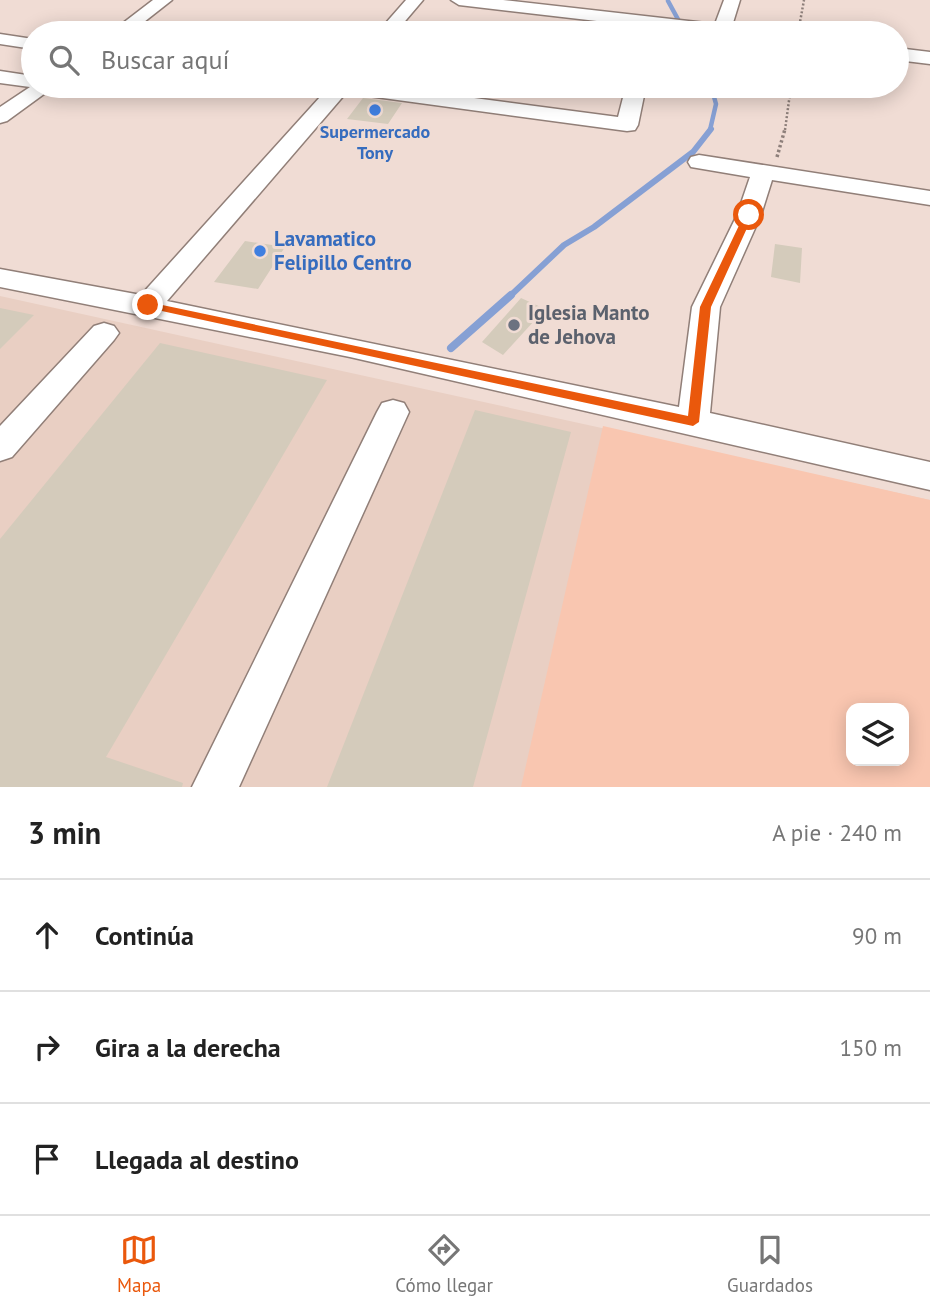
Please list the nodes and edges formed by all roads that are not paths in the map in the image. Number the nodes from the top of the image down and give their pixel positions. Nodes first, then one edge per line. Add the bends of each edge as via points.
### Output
1 (164, 0) edge
2 (415, 0) edge
3 (459, 0) edge
4 (726, 1) edge
5 (135, 21) edge
6 (397, 21) edge
7 (601, 21) edge
8 (723, 21) edge
9 (0, 39) edge
10 (21, 42) edge
11 (909, 55) edge
12 (930, 58) edge
13 (0, 77) edge
14 (21, 80) edge
15 (28, 98) edge
16 (330, 98) edge
17 (429, 98) edge
18 (633, 98) edge
19 (0, 117) edge
20 (699, 162) dead end
21 (763, 172) junction
22 (930, 198) edge
23 (0, 278) edge
24 (148, 305) junction
25 (104, 333) dead end
26 (393, 412) dead end
27 (693, 422) junction
28 (0, 448) edge
29 (930, 476) edge
30 (215, 787) edge

1 - 5 street
2 - 6 street
3 - 7 street
4 - 8 street
9 - 10 street
11 - 12 street
13 - 14 street
15 - 19 street
16 - 24 street
17 - 18 street via 627,125
20 - 21 street
21 - 22 street
21 - 27 street via 749,215 706,307
23 - 24 street
24 - 27 street
25 - 28 street
26 - 30 street
27 - 29 street

